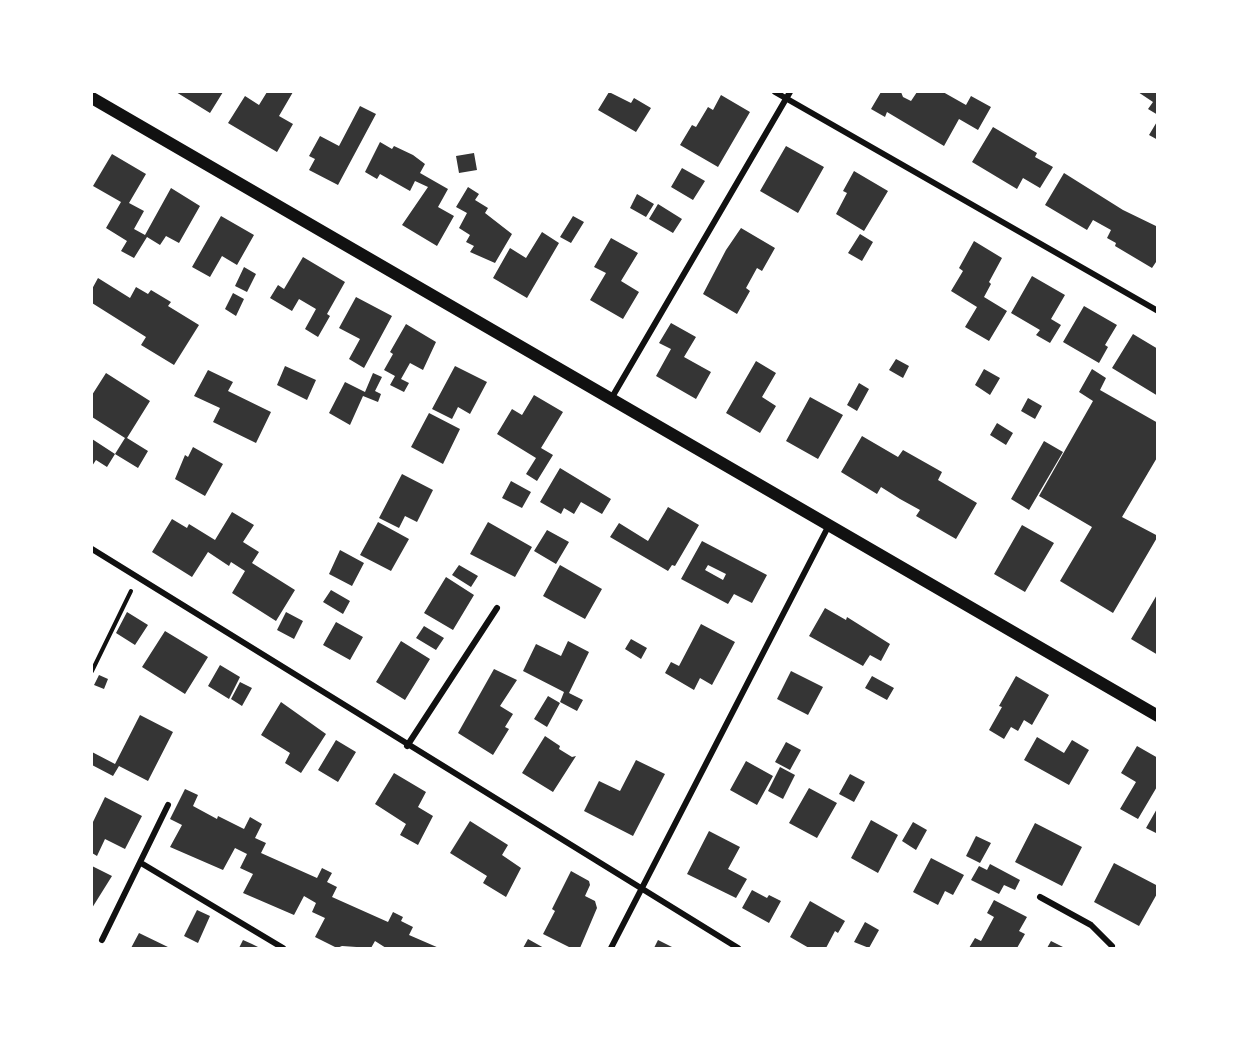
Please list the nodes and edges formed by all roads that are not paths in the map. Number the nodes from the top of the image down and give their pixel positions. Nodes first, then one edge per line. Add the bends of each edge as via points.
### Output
1 (775, 92) edge
2 (790, 92) edge
3 (92, 98) edge
4 (786, 98) junction
5 (1158, 311) edge
6 (611, 399) junction
7 (828, 527) junction
8 (92, 549) edge
9 (497, 608) dead end
10 (1158, 716) edge
11 (407, 746) junction
12 (168, 805) dead end
13 (141, 863) junction
14 (642, 888) junction
15 (1040, 897) dead end
16 (102, 940) dead end
17 (283, 948) edge
18 (611, 948) edge
19 (738, 948) edge
20 (1114, 948) edge

1 - 4 street
2 - 4 street
3 - 6 main road
4 - 5 street
4 - 6 street
6 - 7 main road
7 - 10 main road
7 - 14 street
8 - 11 street
9 - 11 street
11 - 14 street
12 - 13 street
13 - 16 street
13 - 17 street
14 - 18 street
14 - 19 street
15 - 20 street via 1091,925

